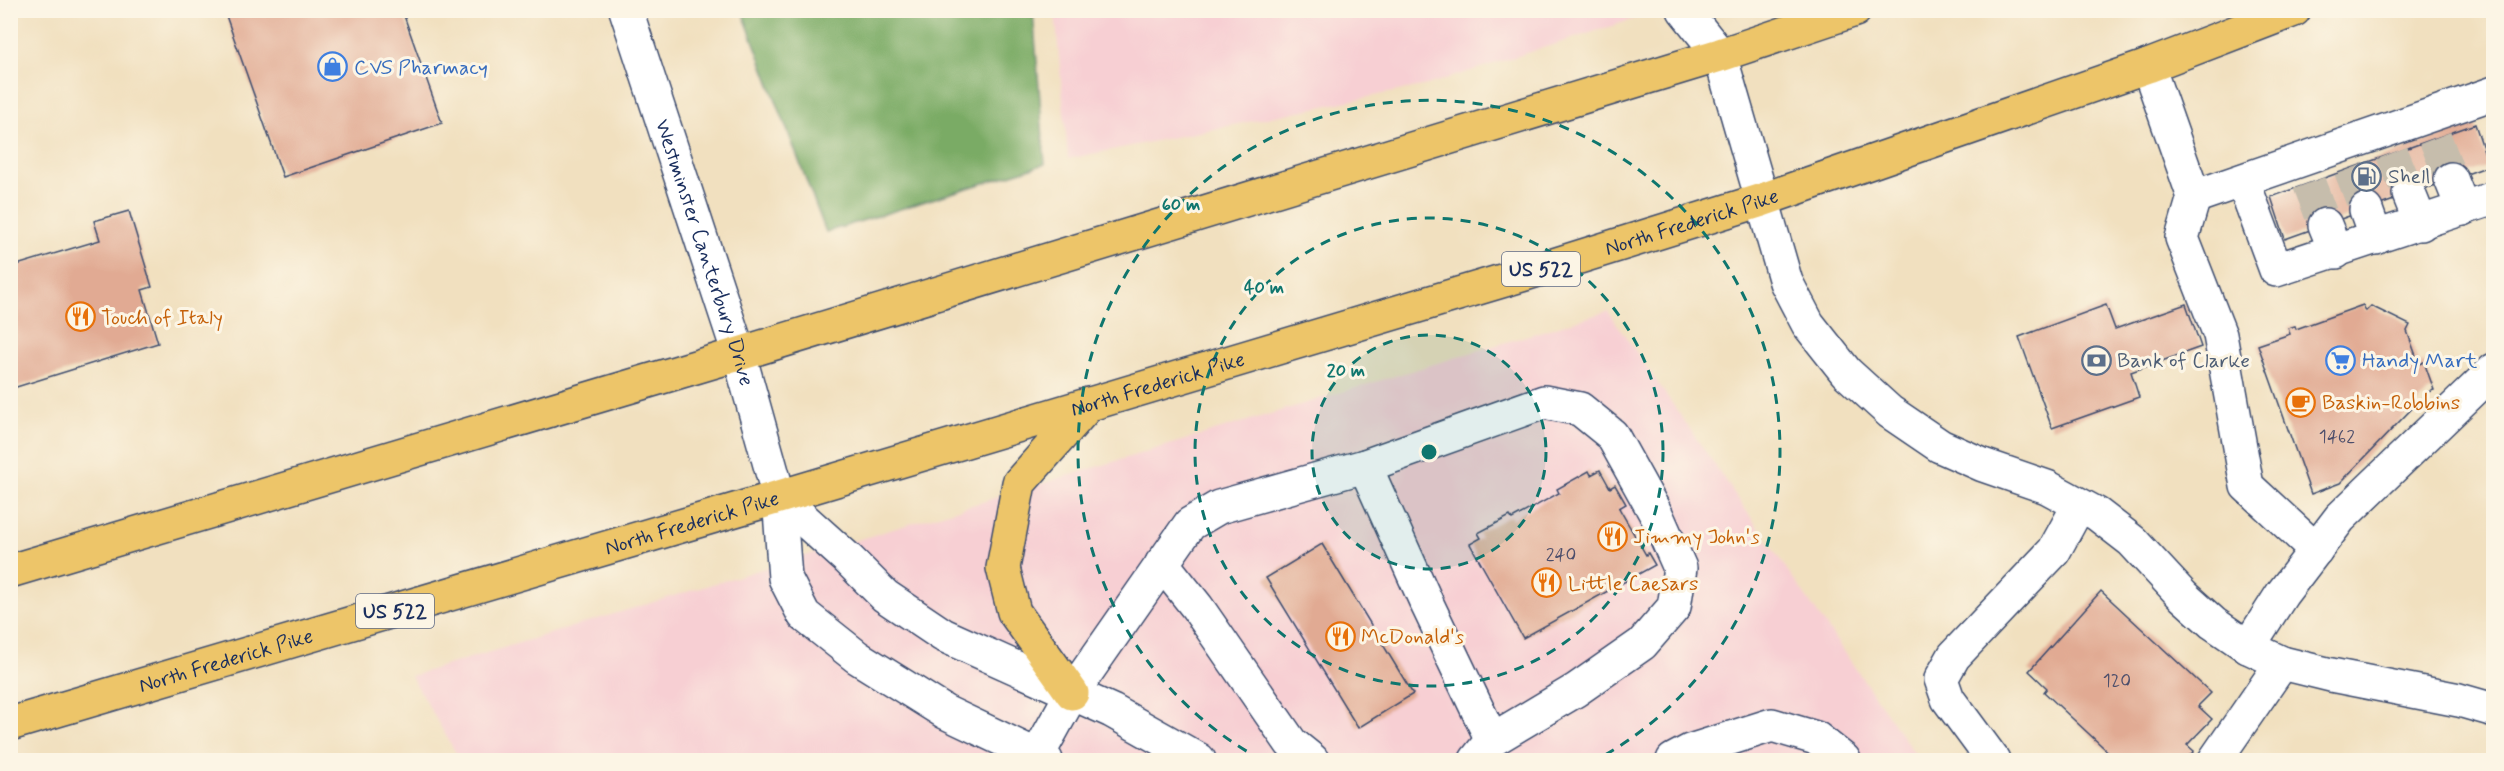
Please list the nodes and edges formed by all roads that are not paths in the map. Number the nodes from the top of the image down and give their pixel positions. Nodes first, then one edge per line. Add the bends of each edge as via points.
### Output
1 (626, 10) edge
2 (1684, 10) edge
3 (1855, 10) edge
4 (2294, 10) edge
5 (1720, 56) junction
6 (2148, 66) junction
7 (2492, 96) edge
8 (2243, 182) junction
9 (2194, 197) junction
10 (2493, 198) edge
11 (1762, 200) junction
12 (739, 354) junction
13 (2493, 370) edge
14 (1089, 404) junction
15 (1365, 466) junction
16 (779, 497) junction
17 (2079, 504) junction
18 (2316, 550) junction
19 (1162, 563) junction
20 (10, 571) edge
21 (2248, 646) junction
22 (2282, 663) junction
23 (1072, 693) junction
24 (2493, 710) edge
25 (10, 724) edge
26 (1484, 751) edge
27 (1039, 759) edge
28 (1199, 760) edge
29 (1312, 760) edge
30 (1674, 760) edge
31 (1844, 760) edge
32 (1993, 760) edge
33 (2215, 760) edge

1 - 12 street, Westminster Canterbury Drive
2 - 5 street
3 - 5 main road
4 - 6 main road, North Frederick Pike / US 522
5 - 11 street
5 - 12 main road
6 - 9 street
6 - 11 main road, North Frederick Pike / US 522
7 - 8 street via 2431,127 2304,172
8 - 9 street
8 - 10 street via 2276,270 2331,238 2457,194
9 - 18 street via 2182,238 2220,335 2247,486
11 - 14 main road, North Frederick Pike / US 522
11 - 17 street via 1785,282 1808,324 1846,372 1890,412 1940,446 2047,487
12 - 16 street, Westminster Canterbury Drive
12 - 20 main road
13 - 18 street via 2355,503
14 - 16 main road, North Frederick Pike / US 522
14 - 23 main road via 1019,483 1003,568 1014,612
15 - 19 street via 1219,507 1190,524
15 - 26 street via 1428,606
15 - 26 street via 1544,402 1580,409 1612,435 1657,516 1680,568 1674,607 1642,644
16 - 23 street via 885,596 943,635
16 - 25 main road, North Frederick Pike / US 522
16 - 27 street, Westminster Canterbury Drive via 785,578 804,615 857,657 945,712
17 - 21 street via 2132,542 2212,623
17 - 32 street via 2054,551 1954,656 1941,679 1948,699
18 - 21 street
19 - 23 street
19 - 29 street via 1291,743
21 - 22 street
22 - 24 street
22 - 33 street
23 - 27 street
23 - 28 street
30 - 31 street via 1690,751 1772,725 1816,738

